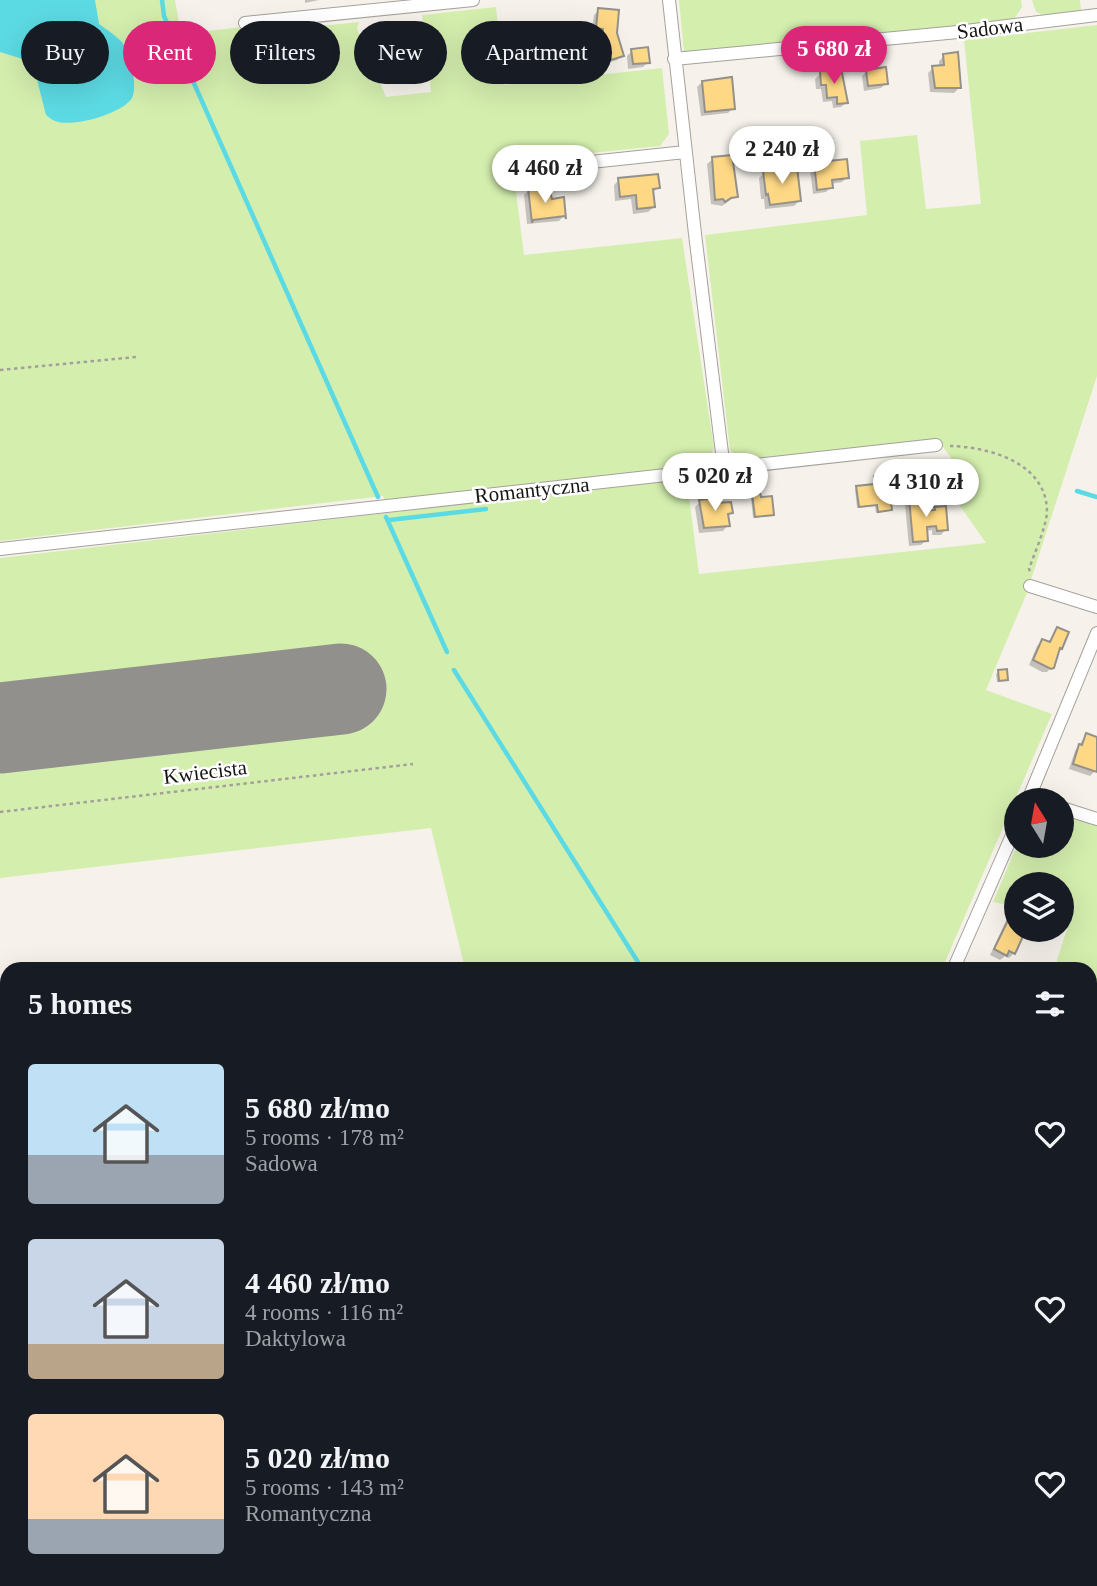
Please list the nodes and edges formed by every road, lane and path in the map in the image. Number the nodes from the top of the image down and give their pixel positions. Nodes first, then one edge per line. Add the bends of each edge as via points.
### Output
1 (473, 0) edge
2 (669, 0) edge
3 (1097, 15) edge
4 (265, 21) edge
5 (674, 59) junction
6 (685, 152) junction
7 (516, 170) dead end
8 (136, 356) dead end
9 (0, 370) edge
10 (936, 445) joint
11 (724, 469) junction
12 (0, 550) edge
13 (1032, 581) joint
14 (1097, 607) edge
15 (1097, 633) edge
16 (413, 764) dead end
17 (1035, 788) edge
18 (0, 812) edge
19 (1074, 812) edge
20 (1097, 819) edge
21 (1004, 854) edge
22 (957, 962) edge

1 - 4 street
2 - 5 street
3 - 5 street, Sadowa
5 - 6 street
6 - 7 street
6 - 11 street
8 - 9 path
10 - 11 street, Romantyczna
10 - 13 path via 1013,459 1043,487 1047,513 1030,569
11 - 12 street, Romantyczna
13 - 14 street
15 - 17 street
16 - 18 path, Kwiecista
19 - 20 street
21 - 22 street

